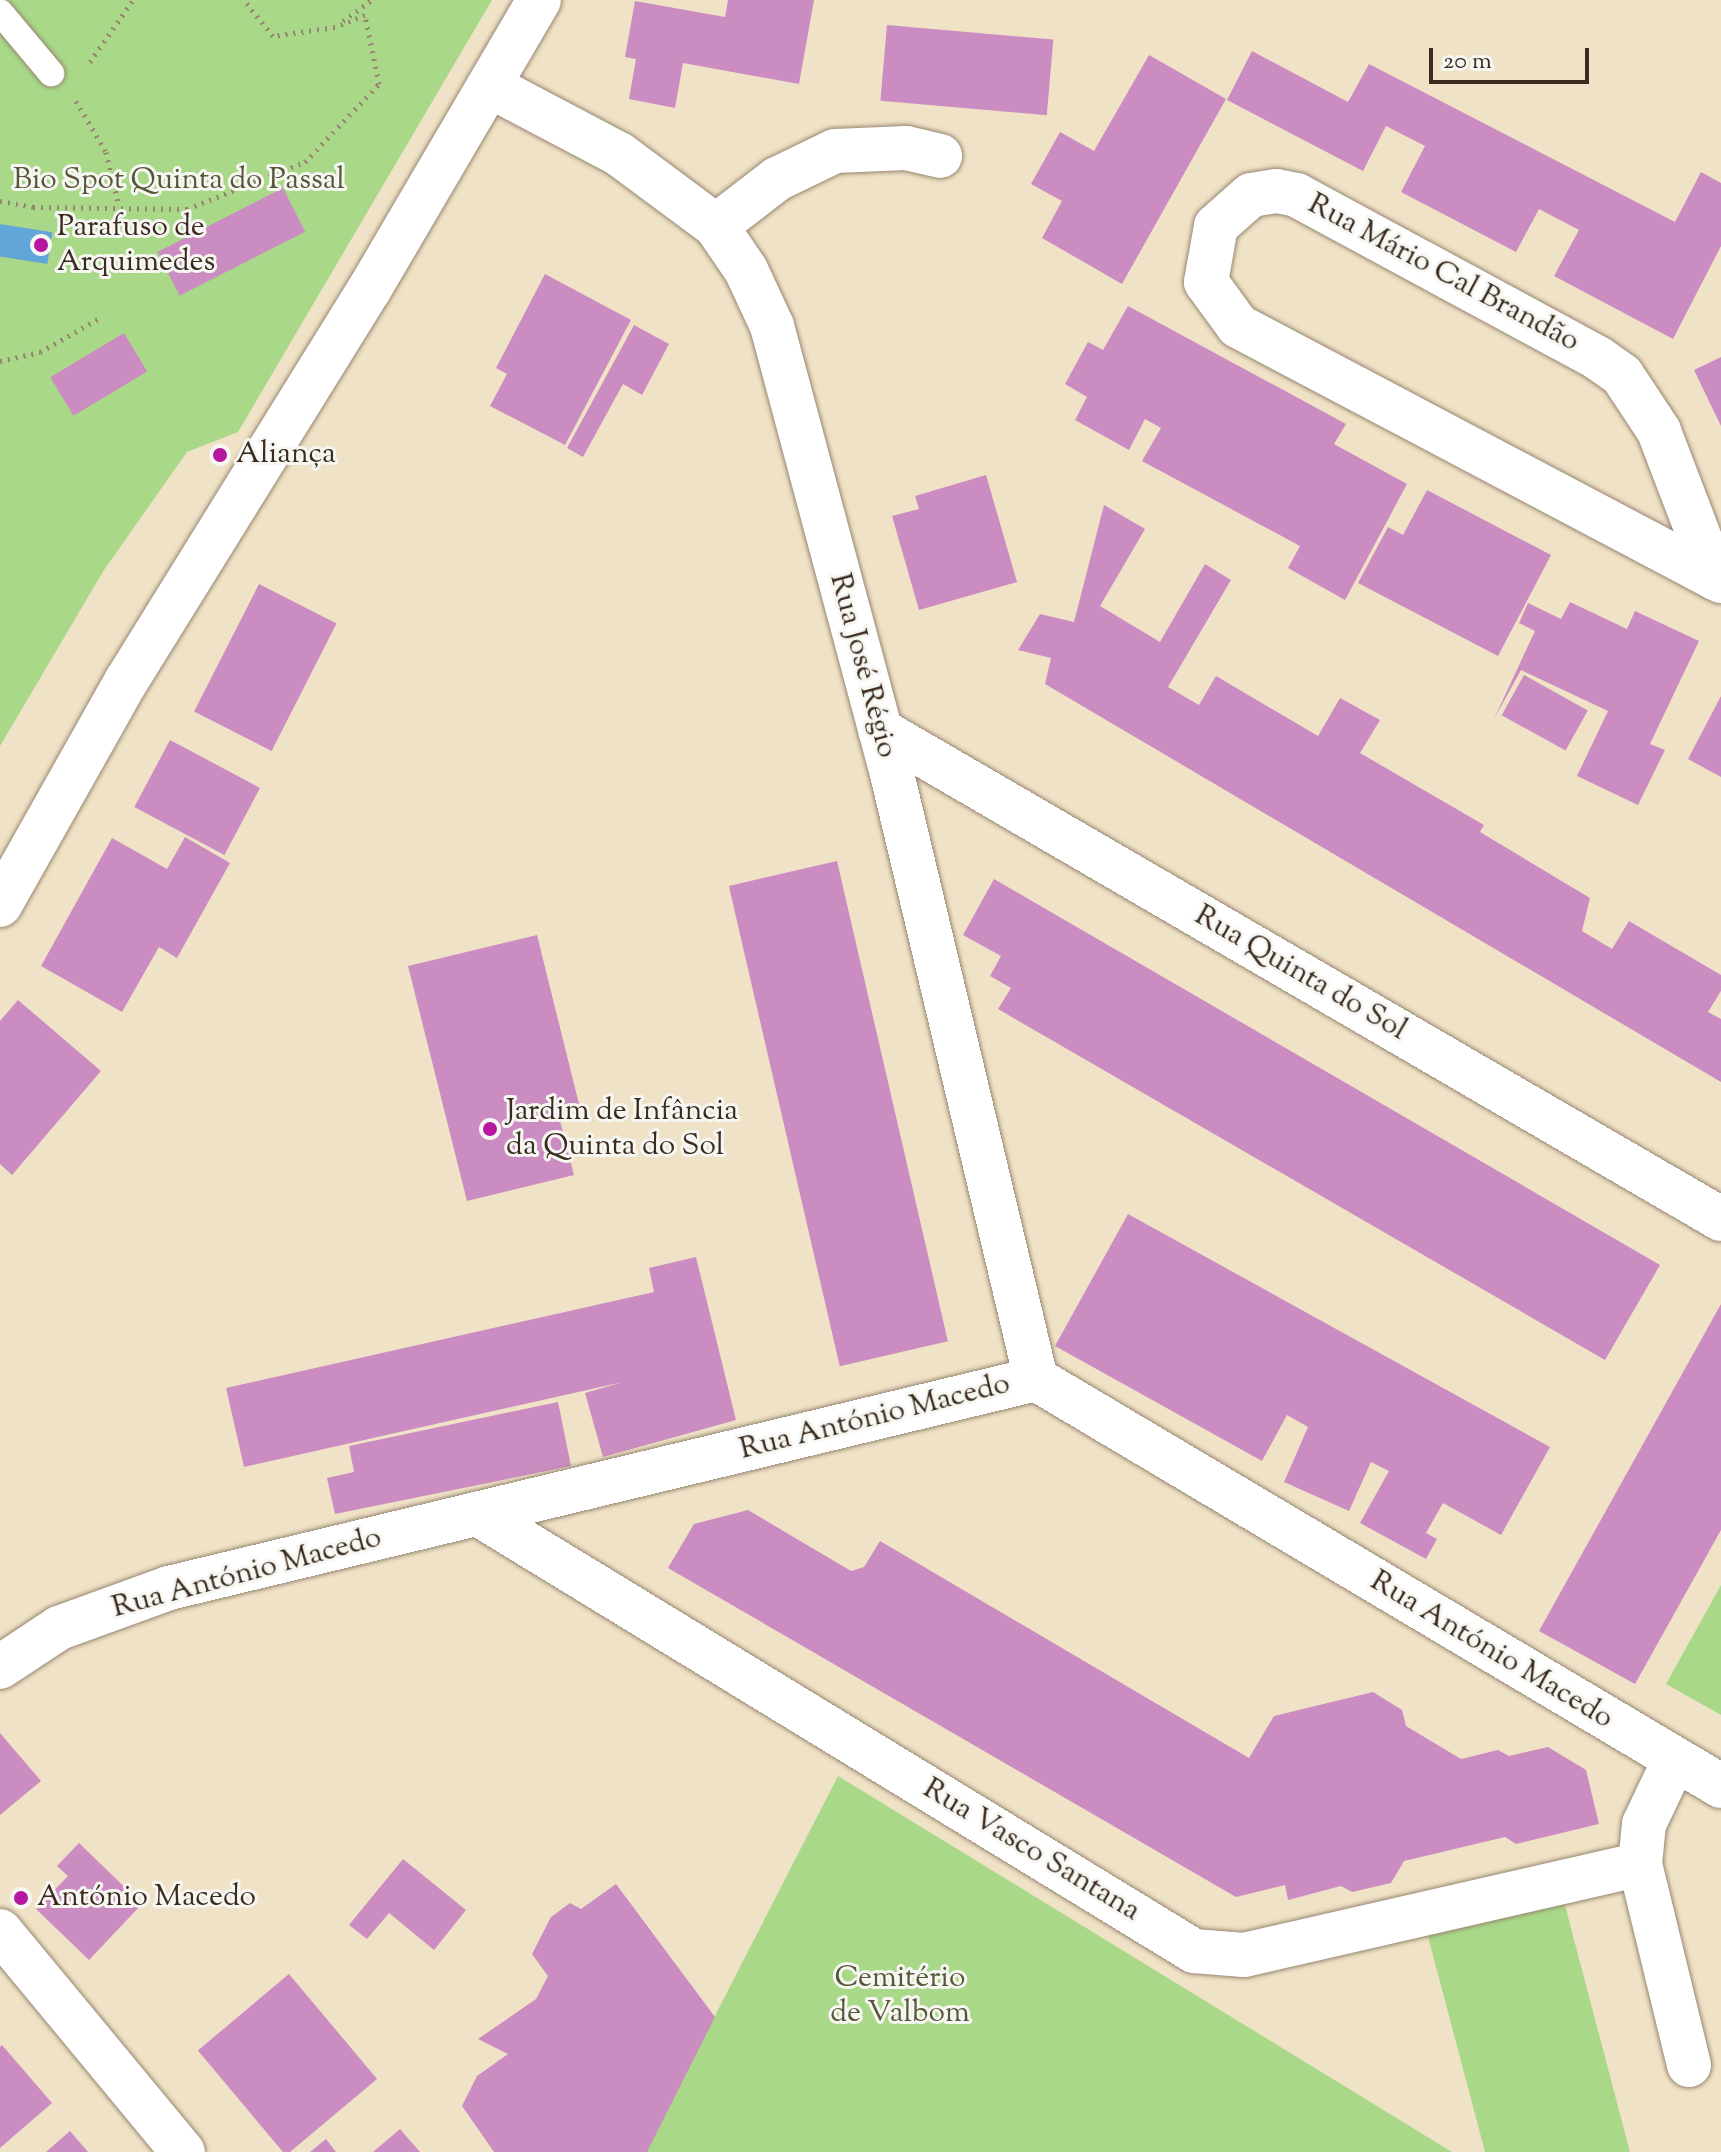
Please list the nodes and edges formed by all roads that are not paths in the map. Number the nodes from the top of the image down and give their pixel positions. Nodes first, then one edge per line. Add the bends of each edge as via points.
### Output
1 (539, 0) edge
2 (0, 12) edge
3 (51, 73) road end
4 (490, 86) junction
5 (940, 156) dead end
6 (716, 226) junction
7 (1718, 580) edge
8 (880, 730) junction
9 (0, 905) edge
10 (1721, 1219) edge
11 (1036, 1379) junction
12 (478, 1514) junction
13 (0, 1667) edge
14 (1675, 1759) junction
15 (1721, 1786) edge
16 (1640, 1864) junction
17 (0, 1931) edge
18 (1689, 2065) dead end
19 (183, 2152) edge

1 - 4 street
2 - 3 lane
4 - 6 street, Rua José Régio via 619,154
4 - 9 street via 127,680
5 - 6 street via 906,148 835,151 777,179
6 - 8 street, Rua José Régio via 746,270 772,326
7 - 7 street, Rua Mário Cal Brandão via 1659,431 1622,375 1598,358 1297,195 1251,195 1216,226 1206,282 1238,326
8 - 10 street, Rua Quinta do Sol
8 - 11 street, Rua José Régio
11 - 12 street, Rua António Macedo
11 - 14 street, Rua António Macedo
12 - 13 street, Rua António Macedo via 169,1588 59,1628
12 - 16 street, Rua Vasco Santana via 1194,1951 1244,1955
14 - 15 street, Rua António Macedo
14 - 16 street via 1644,1824
16 - 18 street
17 - 19 street

